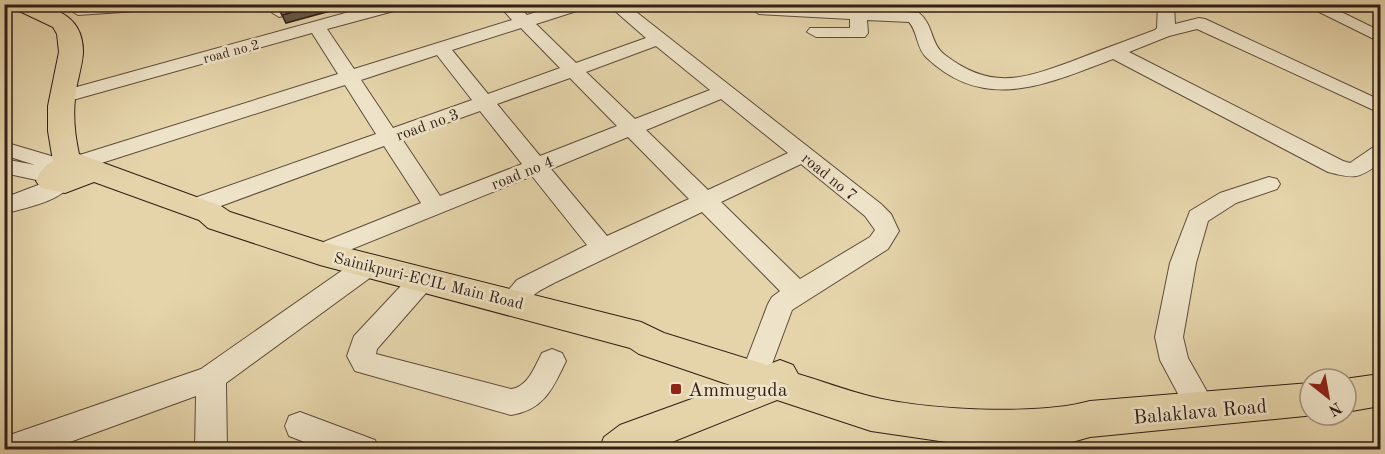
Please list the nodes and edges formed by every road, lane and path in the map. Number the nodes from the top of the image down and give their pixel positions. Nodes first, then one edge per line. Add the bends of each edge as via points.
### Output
1 (23, 4) edge
2 (165, 4) edge
3 (308, 4) edge
4 (399, 4) edge
5 (506, 4) edge
6 (580, 4) edge
7 (615, 4) edge
8 (1166, 4) edge
9 (1311, 4) edge
10 (759, 9) dead end
11 (279, 12) edge
12 (75, 13) edge
13 (858, 13) junction
14 (524, 22) junction
15 (316, 27) junction
16 (816, 32) dead end
17 (1164, 32) junction
18 (1380, 37) edge
19 (659, 39) junction
20 (441, 49) junction
21 (1114, 52) junction
22 (573, 71) junction
23 (350, 77) junction
24 (724, 91) junction
25 (62, 97) junction
26 (484, 103) junction
27 (1380, 107) edge
28 (631, 128) junction
29 (389, 137) junction
30 (4, 148) edge
31 (1380, 153) edge
32 (804, 154) junction
33 (4, 166) edge
34 (536, 166) junction
35 (66, 173) junction
36 (1269, 184) dead end
37 (4, 200) edge
38 (705, 201) junction
39 (4, 206) edge
40 (435, 207) junction
41 (207, 214) junction
42 (604, 249) junction
43 (320, 253) junction
44 (369, 265) junction
45 (423, 279) junction
46 (798, 293) junction
47 (512, 300) junction
48 (552, 361) dead end
49 (210, 378) junction
50 (787, 380) junction
51 (1380, 390) edge
52 (1358, 394) edge
53 (1298, 401) edge
54 (1203, 411) junction
55 (1090, 419) joint
56 (300, 426) dead end
57 (7, 450) edge
58 (211, 450) edge
59 (364, 450) edge
60 (619, 450) edge
61 (651, 450) edge
62 (998, 450) edge
63 (1016, 450) edge

1 - 12 main road
2 - 12 street
3 - 11 street
4 - 15 street, road no 2
5 - 14 street
6 - 14 street
7 - 19 street, road no 7
8 - 17 street
9 - 18 street
10 - 13 street
12 - 25 main road
13 - 16 street via 859,33
13 - 21 street via 913,17 922,26 929,49 942,61 976,81 994,86 1036,81
14 - 20 street
14 - 22 street
15 - 23 street
15 - 25 street, road no 2
17 - 21 street
17 - 27 street via 1199,23
19 - 22 street, road no 3
19 - 24 street, road no 7
20 - 23 street
20 - 26 street
21 - 31 street via 1336,167 1354,171
22 - 26 street, road no 3
22 - 28 street
23 - 29 street
23 - 35 street
24 - 28 street, road no 4
24 - 32 street, road no 7
25 - 35 main road
26 - 29 street, road no 3
26 - 34 street
28 - 34 street, road no 4
28 - 38 street
29 - 40 street
29 - 41 street, road no 3
30 - 35 street
32 - 38 street
32 - 46 street, road no 7 via 873,210 887,231 879,243
33 - 35 street
34 - 40 street, road no 4
34 - 42 street
35 - 37 street
35 - 39 street via 37,196
35 - 41 main road, Sainikpuri-ECIL Main Road via 200,220
36 - 54 street via 1228,198 1197,217 1183,263 1169,337 1174,360
38 - 42 street
38 - 46 street
40 - 43 street, road no 4
41 - 43 main road, Sainikpuri-ECIL Main Road
42 - 47 street via 526,287
43 - 44 main road, Sainikpuri-ECIL Main Road
44 - 45 main road, Sainikpuri-ECIL Main Road
44 - 49 street
45 - 47 main road, Sainikpuri-ECIL Main Road
45 - 48 street via 364,344 361,356 365,363 523,402 536,392
46 - 50 street, road no 7 via 777,310
47 - 50 main road, Sainikpuri-ECIL Main Road via 641,336 652,344
49 - 57 street
49 - 58 street
50 - 55 main road, Sainikpuri-ECIL Main Road via 870,414 921,423 1053,426
50 - 60 main road via 634,438
50 - 61 main road
51 - 52 main road
53 - 54 main road, Balaklava Road
54 - 55 main road, Balaklava Road
56 - 59 street
62 - 63 street

